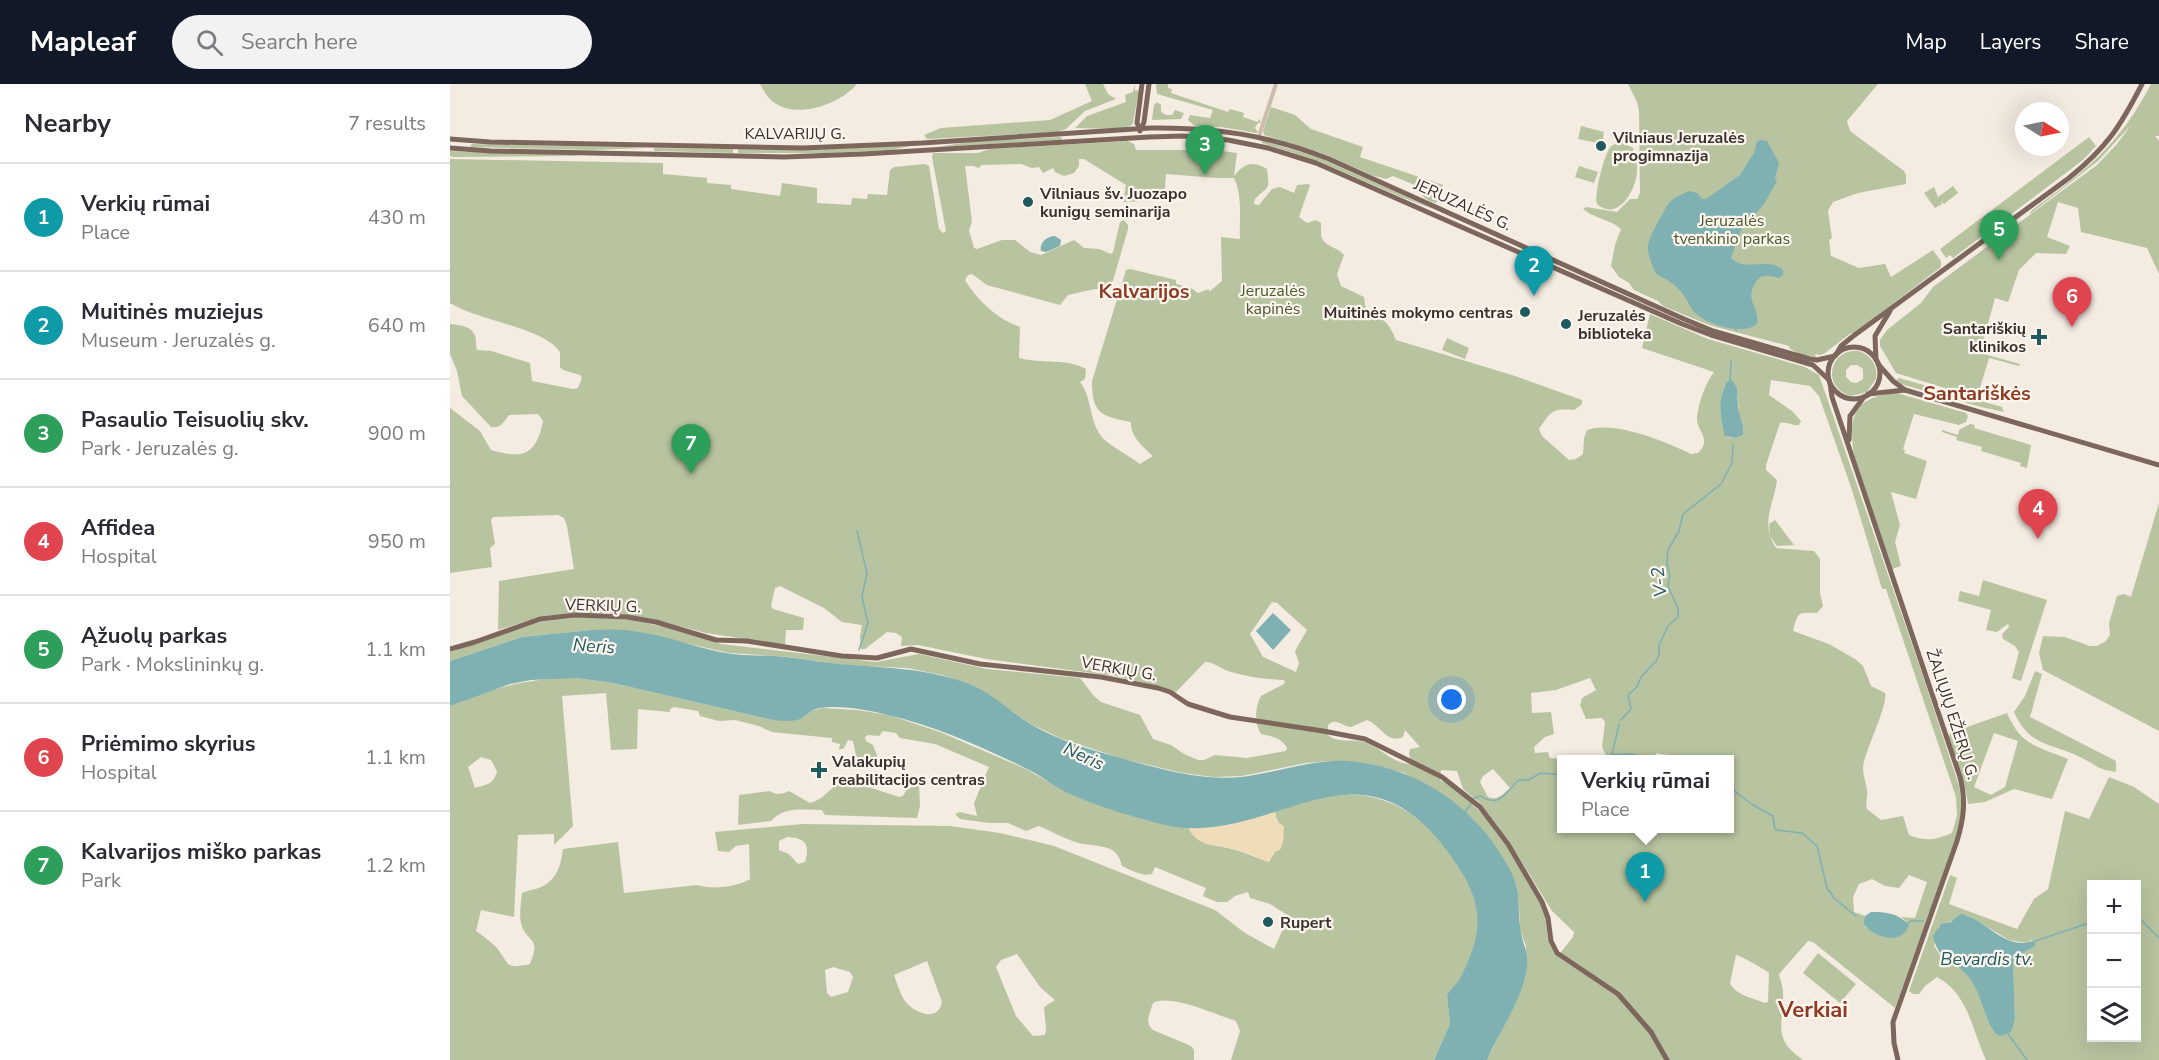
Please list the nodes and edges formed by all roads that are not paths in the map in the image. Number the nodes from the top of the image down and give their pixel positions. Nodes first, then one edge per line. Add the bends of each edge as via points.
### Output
1 (1143, 84) edge
2 (1149, 84) edge
3 (1276, 84) edge
4 (2142, 84) edge
5 (1140, 129) junction
6 (1259, 136) junction
7 (1138, 138) junction
8 (450, 140) edge
9 (465, 141) junction
10 (922, 143) junction
11 (651, 145) junction
12 (1257, 145) junction
13 (450, 148) edge
14 (464, 150) junction
15 (923, 151) junction
16 (651, 154) junction
17 (1439, 209) junction
18 (1436, 216) junction
19 (1890, 311) junction
20 (1836, 355) junction
21 (1877, 363) junction
22 (1830, 381) junction
23 (1905, 390) junction
24 (1866, 395) junction
25 (1849, 447) junction
26 (2159, 465) edge
27 (450, 649) edge
28 (1897, 1058) edge
29 (1667, 1060) edge
30 (1891, 1060) edge

1 - 5 main road via 1137,123
2 - 5 main road
3 - 6 street
4 - 19 main road via 2116,130 2093,158
5 - 6 main road, JERUZALĖS G. via 1202,128
5 - 7 main road
5 - 10 main road, KALVARIJŲ G.
6 - 12 main road
6 - 17 main road, JERUZALĖS G. via 1329,159
7 - 12 main road, JERUZALĖS G. via 1199,137
7 - 15 main road, KALVARIJŲ G.
8 - 9 main road, KALVARIJŲ G.
9 - 11 main road, KALVARIJŲ G.
9 - 14 main road
10 - 11 main road, KALVARIJŲ G. via 803,148
10 - 15 main road
11 - 16 main road
12 - 18 main road, JERUZALĖS G. via 1316,163
13 - 14 main road, KALVARIJŲ G.
14 - 16 main road, KALVARIJŲ G.
15 - 16 main road, KALVARIJŲ G. via 784,157
17 - 18 main road
17 - 20 main road, JERUZALĖS G. via 1713,331 1810,359
18 - 22 main road, JERUZALĖS G. via 1682,324 1813,365
19 - 20 main road via 1845,343
19 - 21 main road via 1875,336
20 - 21 main road via 1847,348 1858,348 1869,352
20 - 22 main road via 1830,364
21 - 23 main road
21 - 24 main road via 1878,381
22 - 24 main road via 1842,396 1853,399
22 - 25 main road, ŽALIŲJŲ EŽERŲ G.
23 - 24 main road
23 - 26 main road
24 - 25 main road, ŽALIŲJŲ EŽERŲ G. via 1850,416
25 - 28 main road, ŽALIŲJŲ EŽERŲ G. via 1965,799 1957,841 1896,1013 1893,1031
27 - 29 main road, VERKIŲ G. via 540,619 576,615 627,617 716,640 877,658 911,649 980,664 1109,679 1158,688 1188,704 1230,717 1365,739 1442,777 1480,807 1508,844 1542,902 1557,953 1618,994 1652,1032
28 - 30 main road

